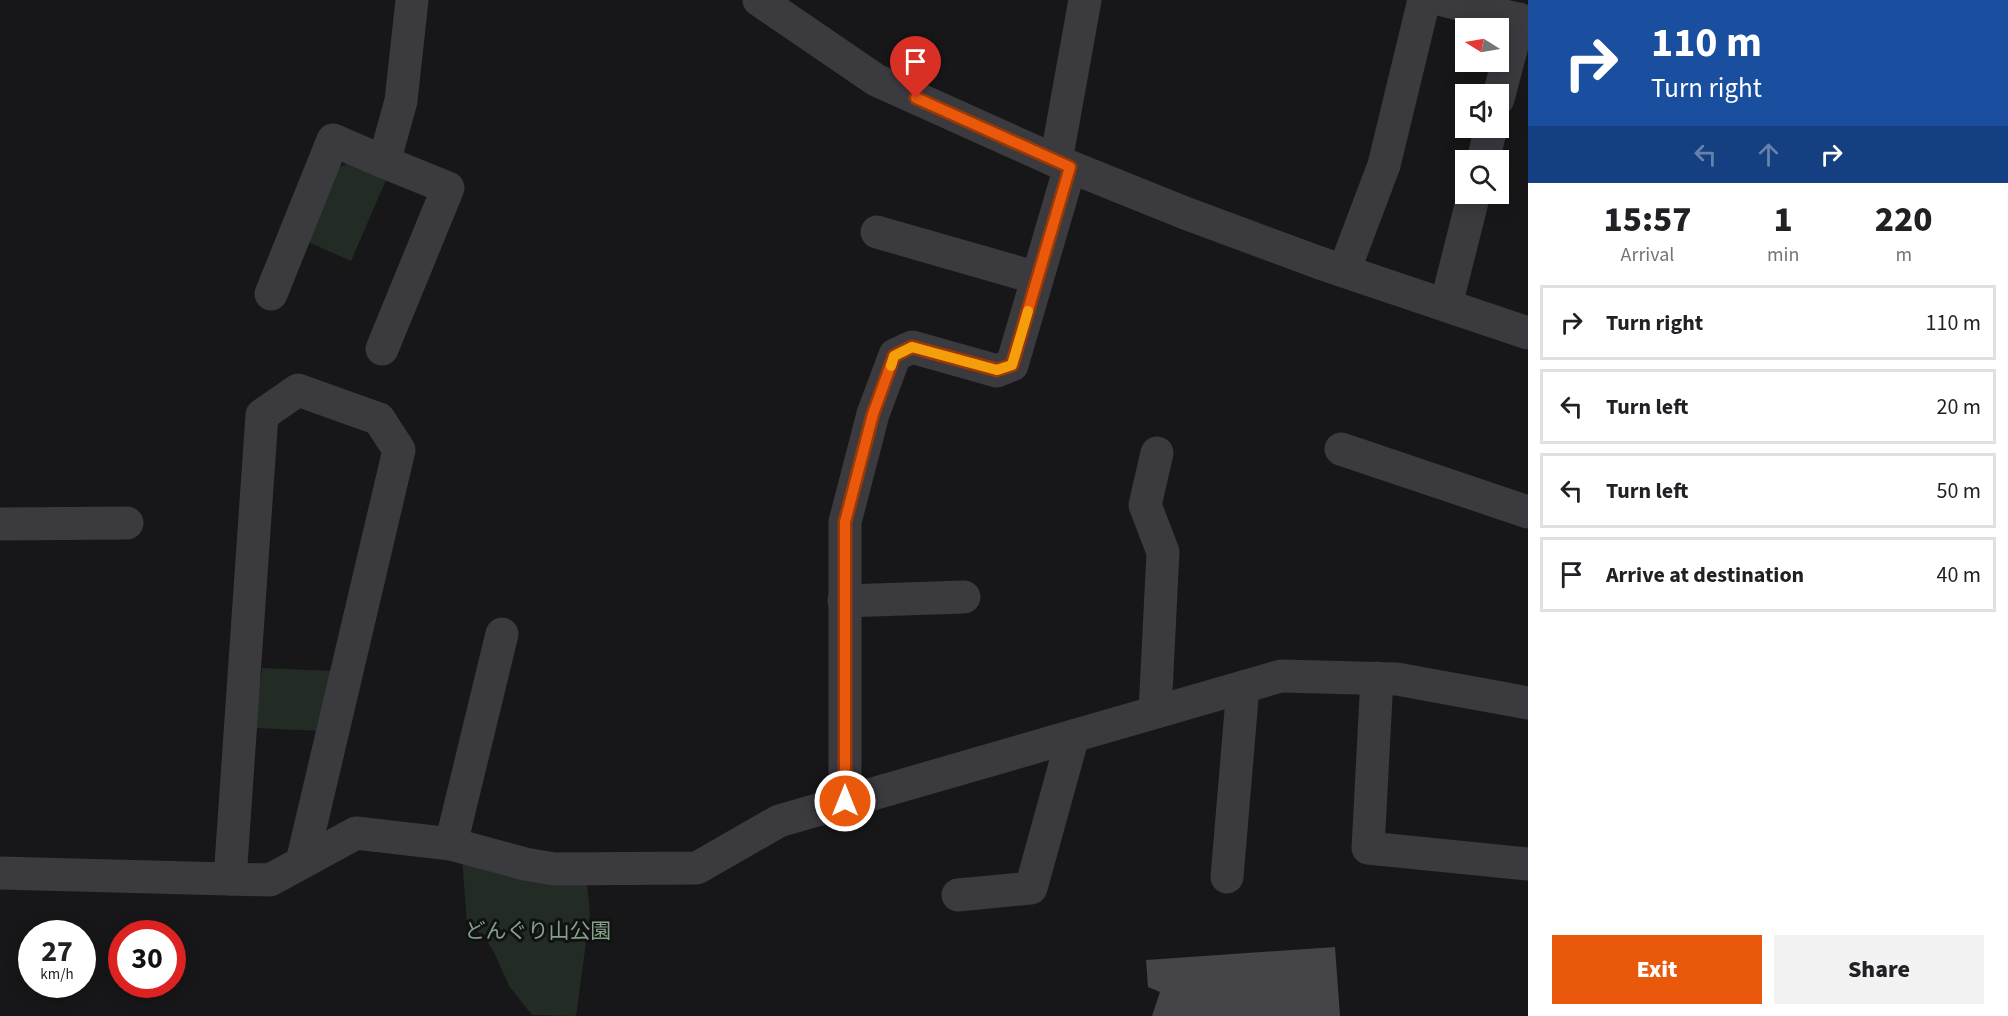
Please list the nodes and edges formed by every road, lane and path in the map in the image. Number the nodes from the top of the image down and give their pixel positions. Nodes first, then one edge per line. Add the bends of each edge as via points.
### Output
1 (412, 0) edge
2 (759, 0) edge
3 (1085, 0) edge
4 (1424, 0) edge
5 (1443, 0) edge
6 (1523, 20) edge
7 (1503, 84) edge
8 (384, 162) junction
9 (1063, 164) junction
10 (1471, 204) edge
11 (877, 232) dead end
12 (1344, 271) junction
13 (1037, 278) junction
14 (271, 294) dead end
15 (1446, 305) junction
16 (1528, 333) edge
17 (382, 349) dead end
18 (1341, 449) dead end
19 (1157, 453) dead end
20 (1528, 512) edge
21 (127, 523) dead end
22 (0, 524) edge
23 (964, 597) dead end
24 (844, 601) junction
25 (502, 634) dead end
26 (1377, 678) junction
27 (1243, 687) junction
28 (1528, 703) edge
29 (1155, 712) junction
30 (1072, 736) junction
31 (845, 801) junction
32 (451, 844) junction
33 (302, 862) junction
34 (1528, 864) edge
35 (0, 873) edge
36 (1227, 877) dead end
37 (231, 879) junction
38 (958, 895) dead end

1 - 8 street via 401,101
2 - 9 street via 876,80
3 - 9 street
4 - 12 street via 1384,165
5 - 6 street
6 - 7 street
8 - 14 street via 333,140
8 - 17 street via 448,188
9 - 12 street
9 - 13 street
10 - 15 street
11 - 13 street
12 - 15 street
13 - 24 street via 1012,365 997,370 912,347 894,356 873,414 845,522
15 - 16 street
18 - 20 street
19 - 29 street via 1145,505 1163,552
21 - 22 street
23 - 24 street
24 - 31 street
25 - 32 street
26 - 27 street via 1281,676
26 - 28 street
26 - 34 street via 1368,848
27 - 29 street
27 - 36 street
29 - 30 street
30 - 31 street
30 - 38 street via 1031,888
31 - 32 street via 779,820 697,868 554,869
32 - 33 street via 356,832
33 - 37 street via 270,880
33 - 37 street via 399,450 379,419 298,390 262,415
35 - 37 street

